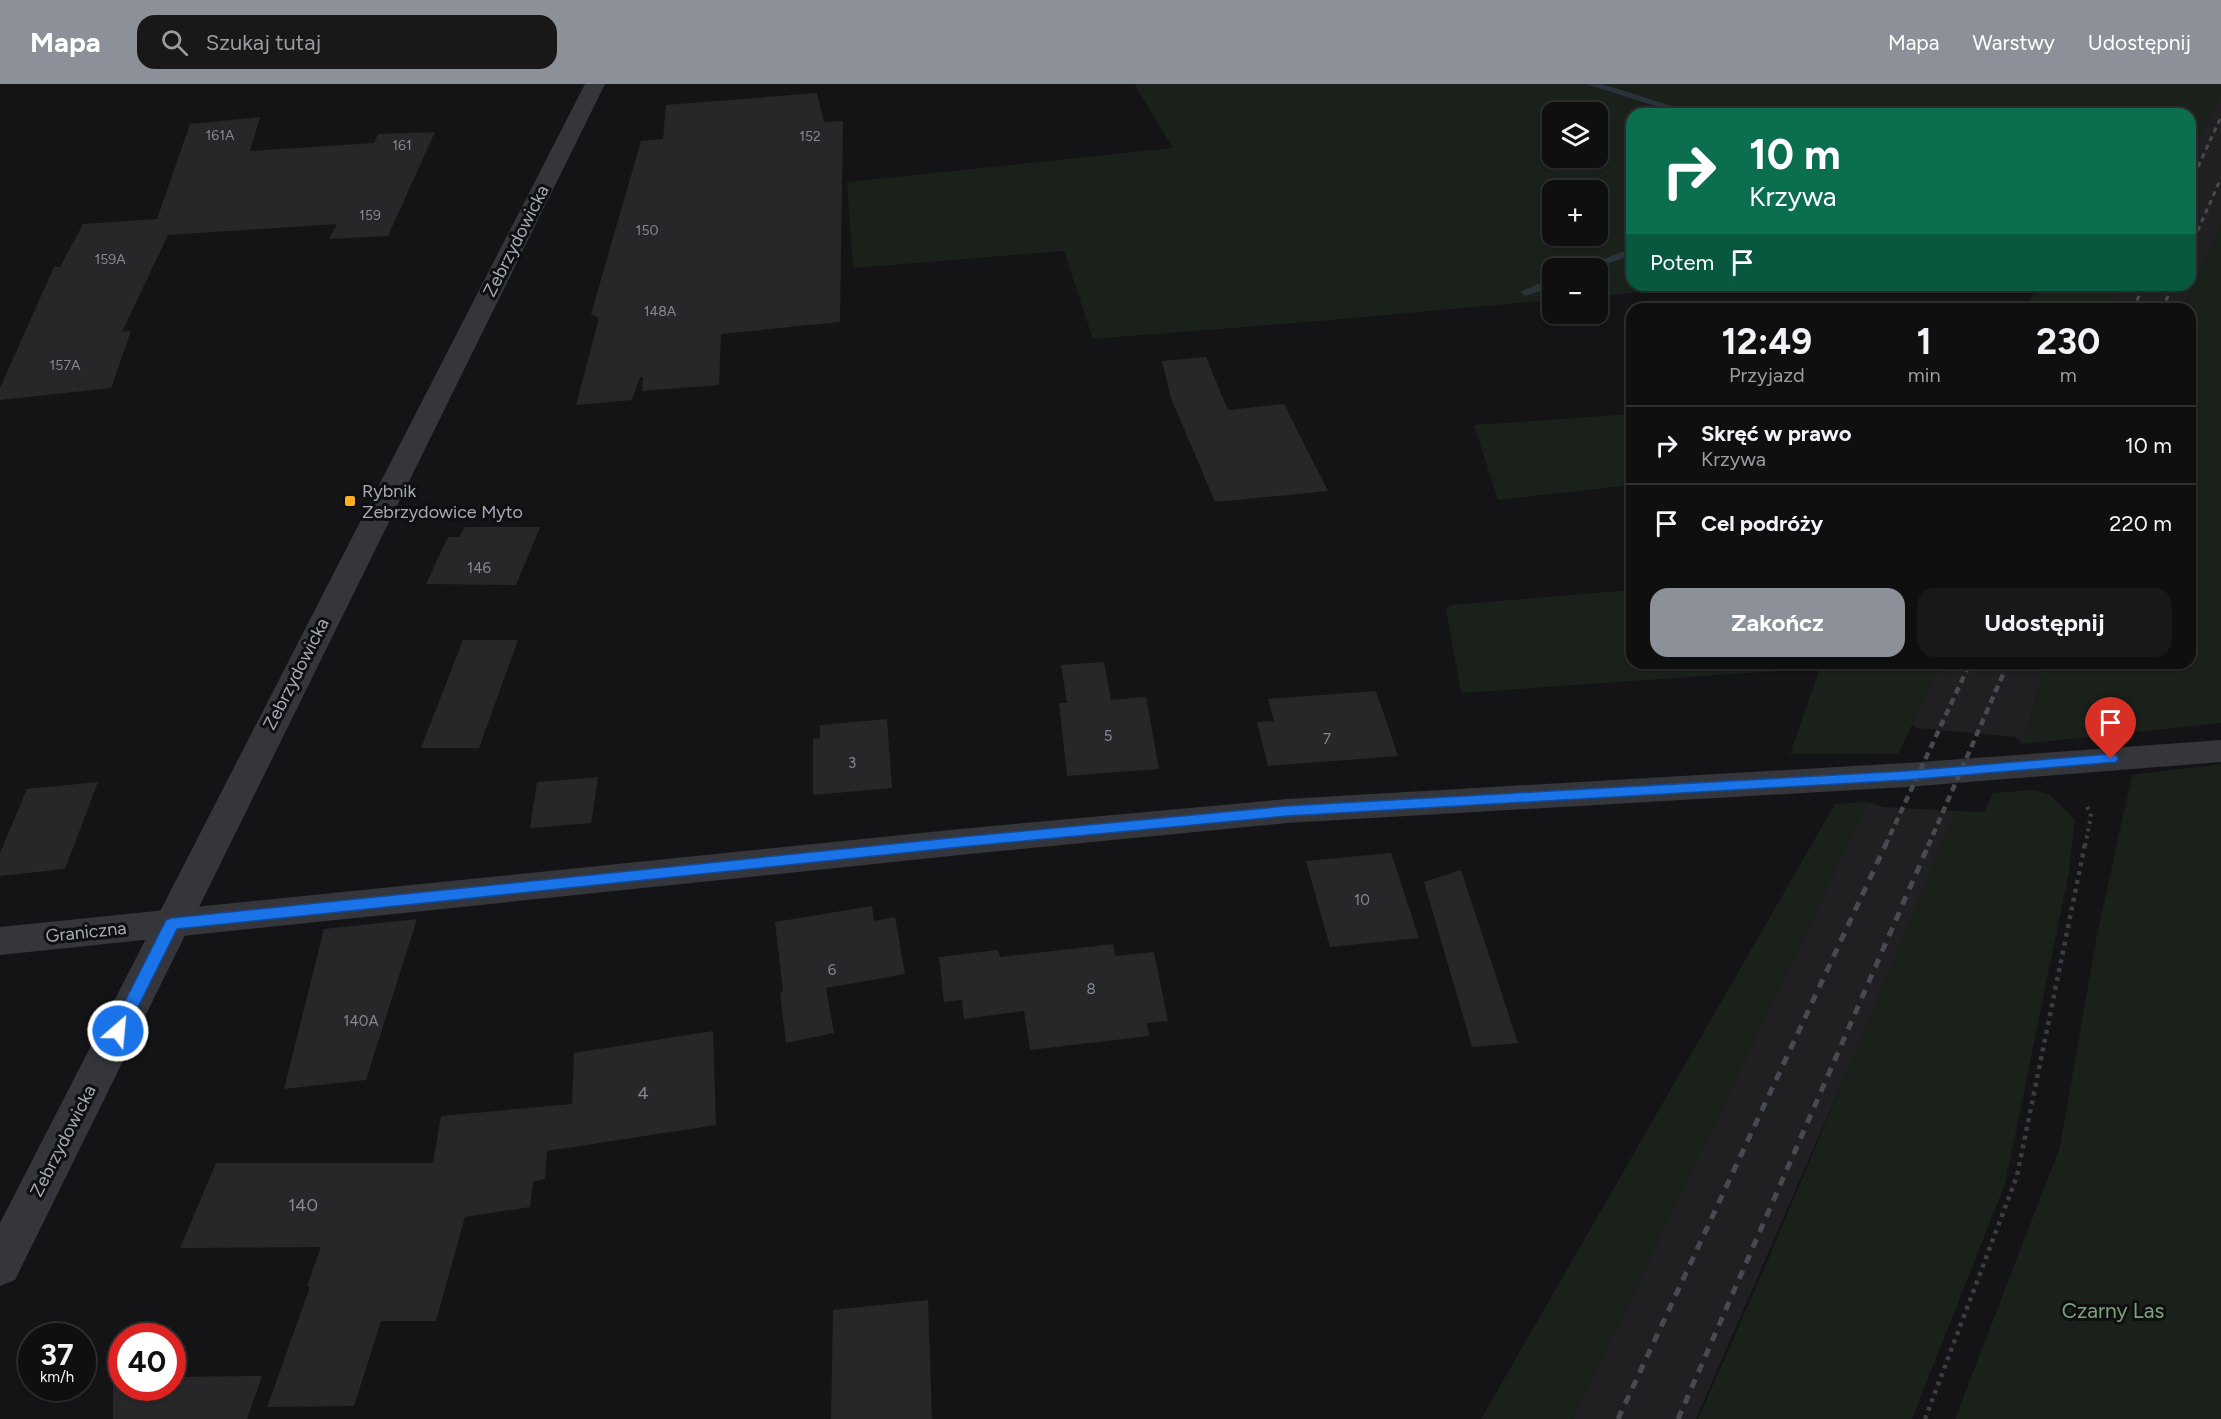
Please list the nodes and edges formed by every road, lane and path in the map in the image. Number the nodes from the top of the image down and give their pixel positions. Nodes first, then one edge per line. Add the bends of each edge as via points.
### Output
1 (595, 84) edge
2 (2221, 751) edge
3 (2068, 762) junction
4 (172, 924) junction
5 (0, 940) edge
6 (0, 1266) edge
7 (1925, 1419) edge

1 - 4 street, Zebrzydowicka
2 - 3 street, Graniczna
3 - 4 street, Graniczna via 1906,776 1287,811
3 - 7 path via 2091,816 2017,1176
4 - 5 street, Graniczna
4 - 6 street, Zebrzydowicka

